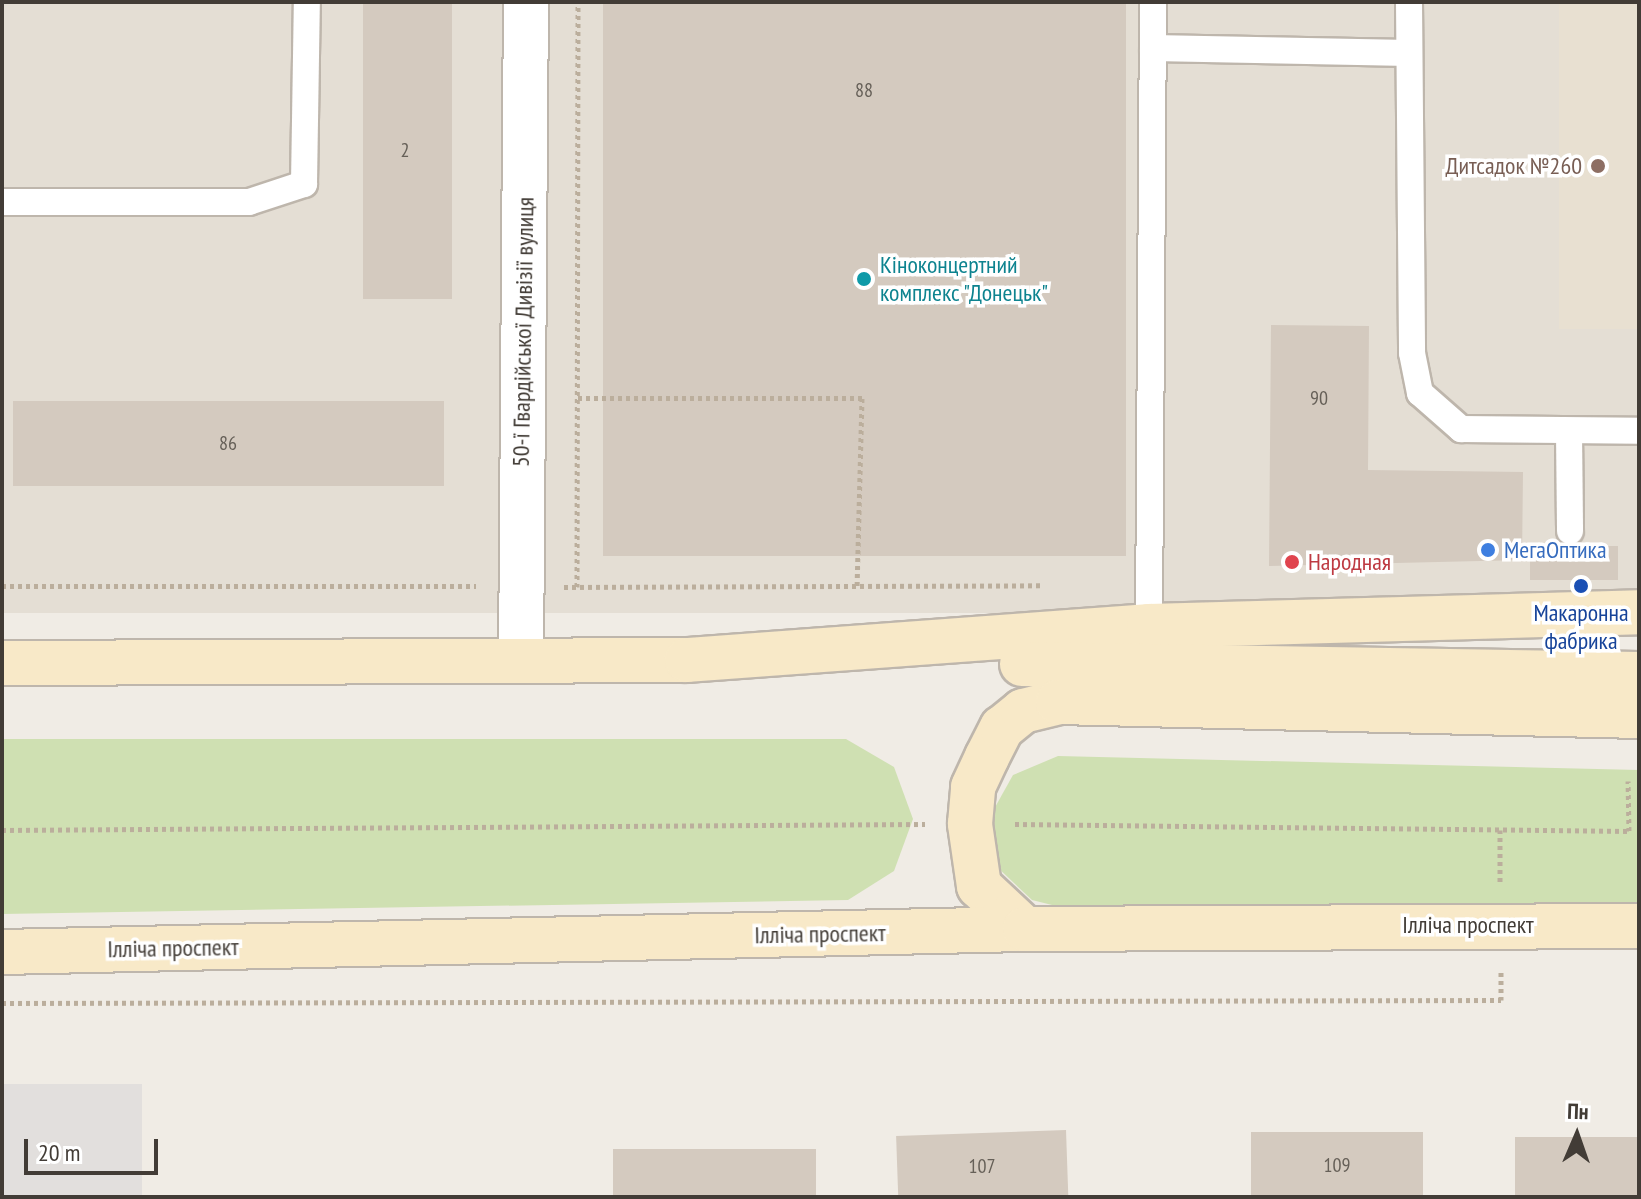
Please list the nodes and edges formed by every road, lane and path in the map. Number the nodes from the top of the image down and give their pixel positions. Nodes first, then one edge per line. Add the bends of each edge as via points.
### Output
1 (307, 2) edge
2 (526, 2) edge
3 (578, 2) edge
4 (1153, 2) edge
5 (1409, 2) edge
6 (1153, 48) junction
7 (1409, 53) junction
8 (2, 202) edge
9 (578, 398) junction
10 (1639, 431) edge
11 (1569, 432) junction
12 (1570, 531) dead end
13 (476, 570) dead end
14 (1057, 585) dead end
15 (2, 586) edge
16 (476, 586) junction
17 (577, 587) junction
18 (520, 588) junction
19 (857, 588) junction
20 (1639, 612) edge
21 (1149, 626) junction
22 (687, 660) junction
23 (521, 661) junction
24 (2, 663) edge
25 (1639, 674) edge
26 (1639, 716) edge
27 (1628, 781) dead end
28 (970, 824) junction
29 (2, 830) edge
30 (1639, 926) edge
31 (1025, 929) junction
32 (2, 952) edge
33 (1501, 1000) dead end
34 (2, 1003) edge

1 - 8 lane via 304,184 249,202
2 - 18 street, 50-ї Гвардійської Дивізії вулиця
3 - 9 path
4 - 6 lane
5 - 7 lane
6 - 7 lane
6 - 21 lane
7 - 11 lane via 1412,353 1420,393 1461,429
9 - 17 path
9 - 19 path via 862,398
10 - 11 lane
11 - 12 lane
13 - 16 path
14 - 19 path
15 - 16 path
16 - 18 path
17 - 18 path
17 - 19 path
18 - 23 street, 50-ї Гвардійської Дивізії вулиця
20 - 21 main road
21 - 22 main road
22 - 23 main road
22 - 25 main road
23 - 24 main road
26 - 28 main road via 1058,702 1023,711 1002,728 973,787
27 - 28 path via 1629,831
28 - 29 path
28 - 31 main road via 979,886
30 - 31 main road, Ілліча проспект
31 - 32 main road, Ілліча проспект
33 - 34 path

